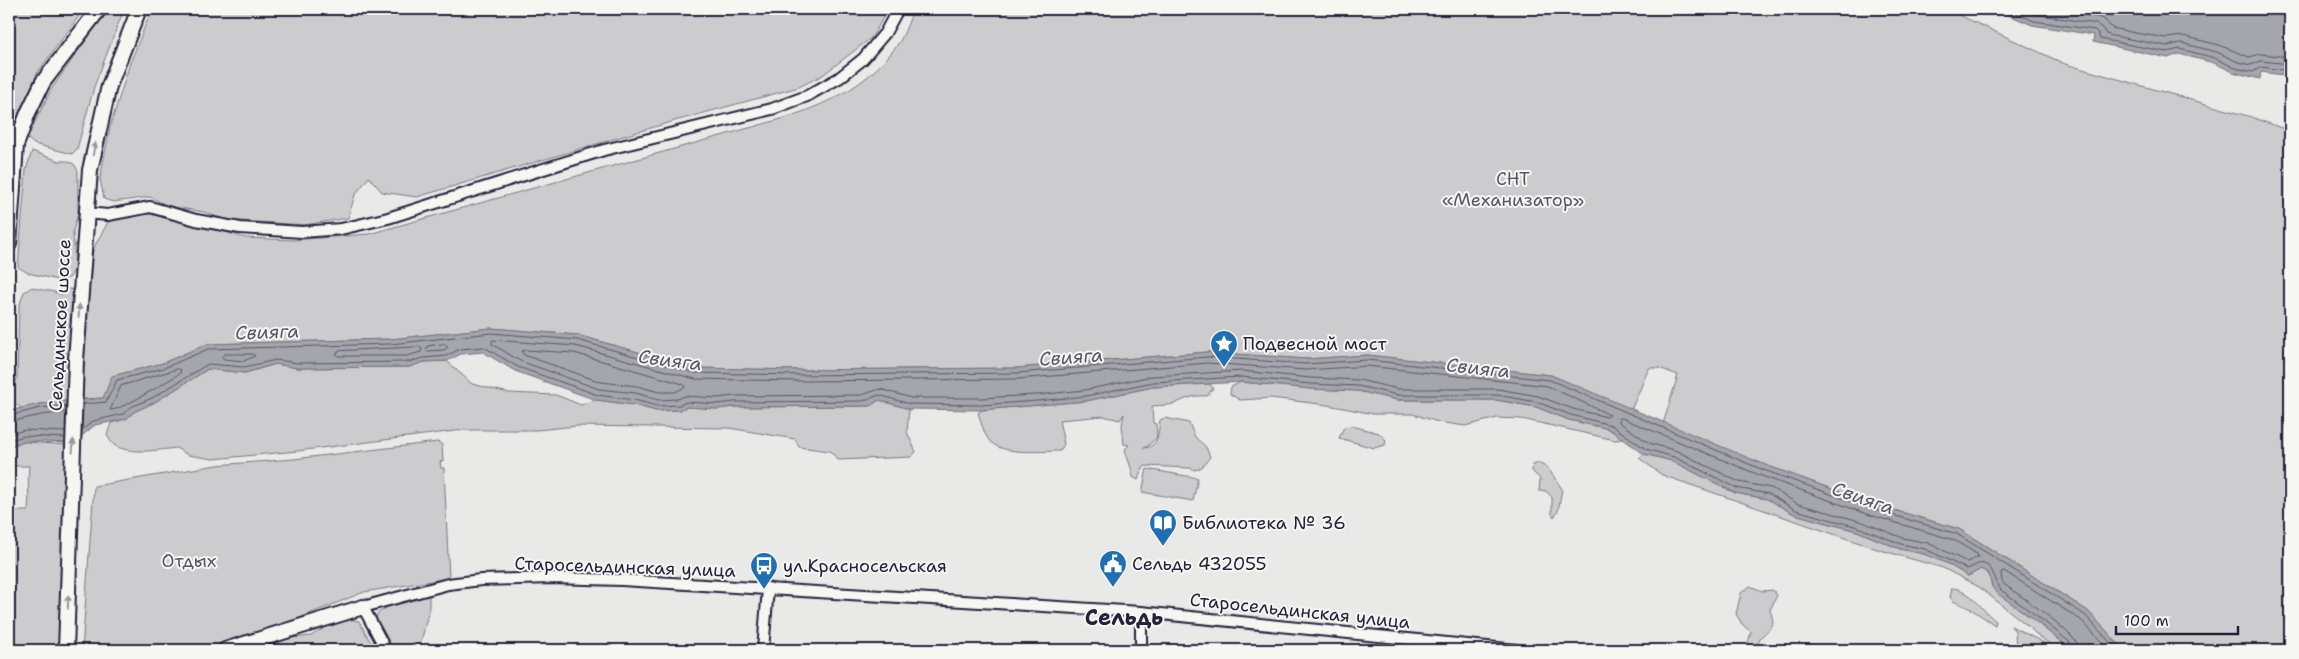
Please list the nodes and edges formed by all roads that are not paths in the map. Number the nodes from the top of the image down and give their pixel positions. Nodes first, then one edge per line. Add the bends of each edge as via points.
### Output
1 (99, 9) edge
2 (139, 9) edge
3 (898, 9) edge
4 (86, 213) junction
5 (9, 244) edge
6 (768, 588) junction
7 (363, 607) junction
8 (1141, 612) junction
9 (1450, 647) edge
10 (66, 650) edge
11 (226, 650) edge
12 (386, 650) edge
13 (763, 650) edge
14 (1141, 650) edge
15 (1517, 650) edge

1 - 5 main road via 43,82 28,113 16,146
4 -> 2 main road, Сельдинское шоссе via 90,170 103,108
3 - 4 street via 886,33 863,59 839,78 806,96 772,109 604,150 378,220 341,229 302,232 240,228 150,207 108,215
10 -> 4 main road, Сельдинское шоссе via 76,360
6 - 7 street, Старосельдинская улица via 551,578 481,580 448,584
6 - 8 street, Старосельдинская улица
6 - 13 street
7 - 11 main road
7 - 12 street
8 - 9 street, Старосельдинская улица
8 - 14 street
9 - 15 street, Старосельдинская улица

